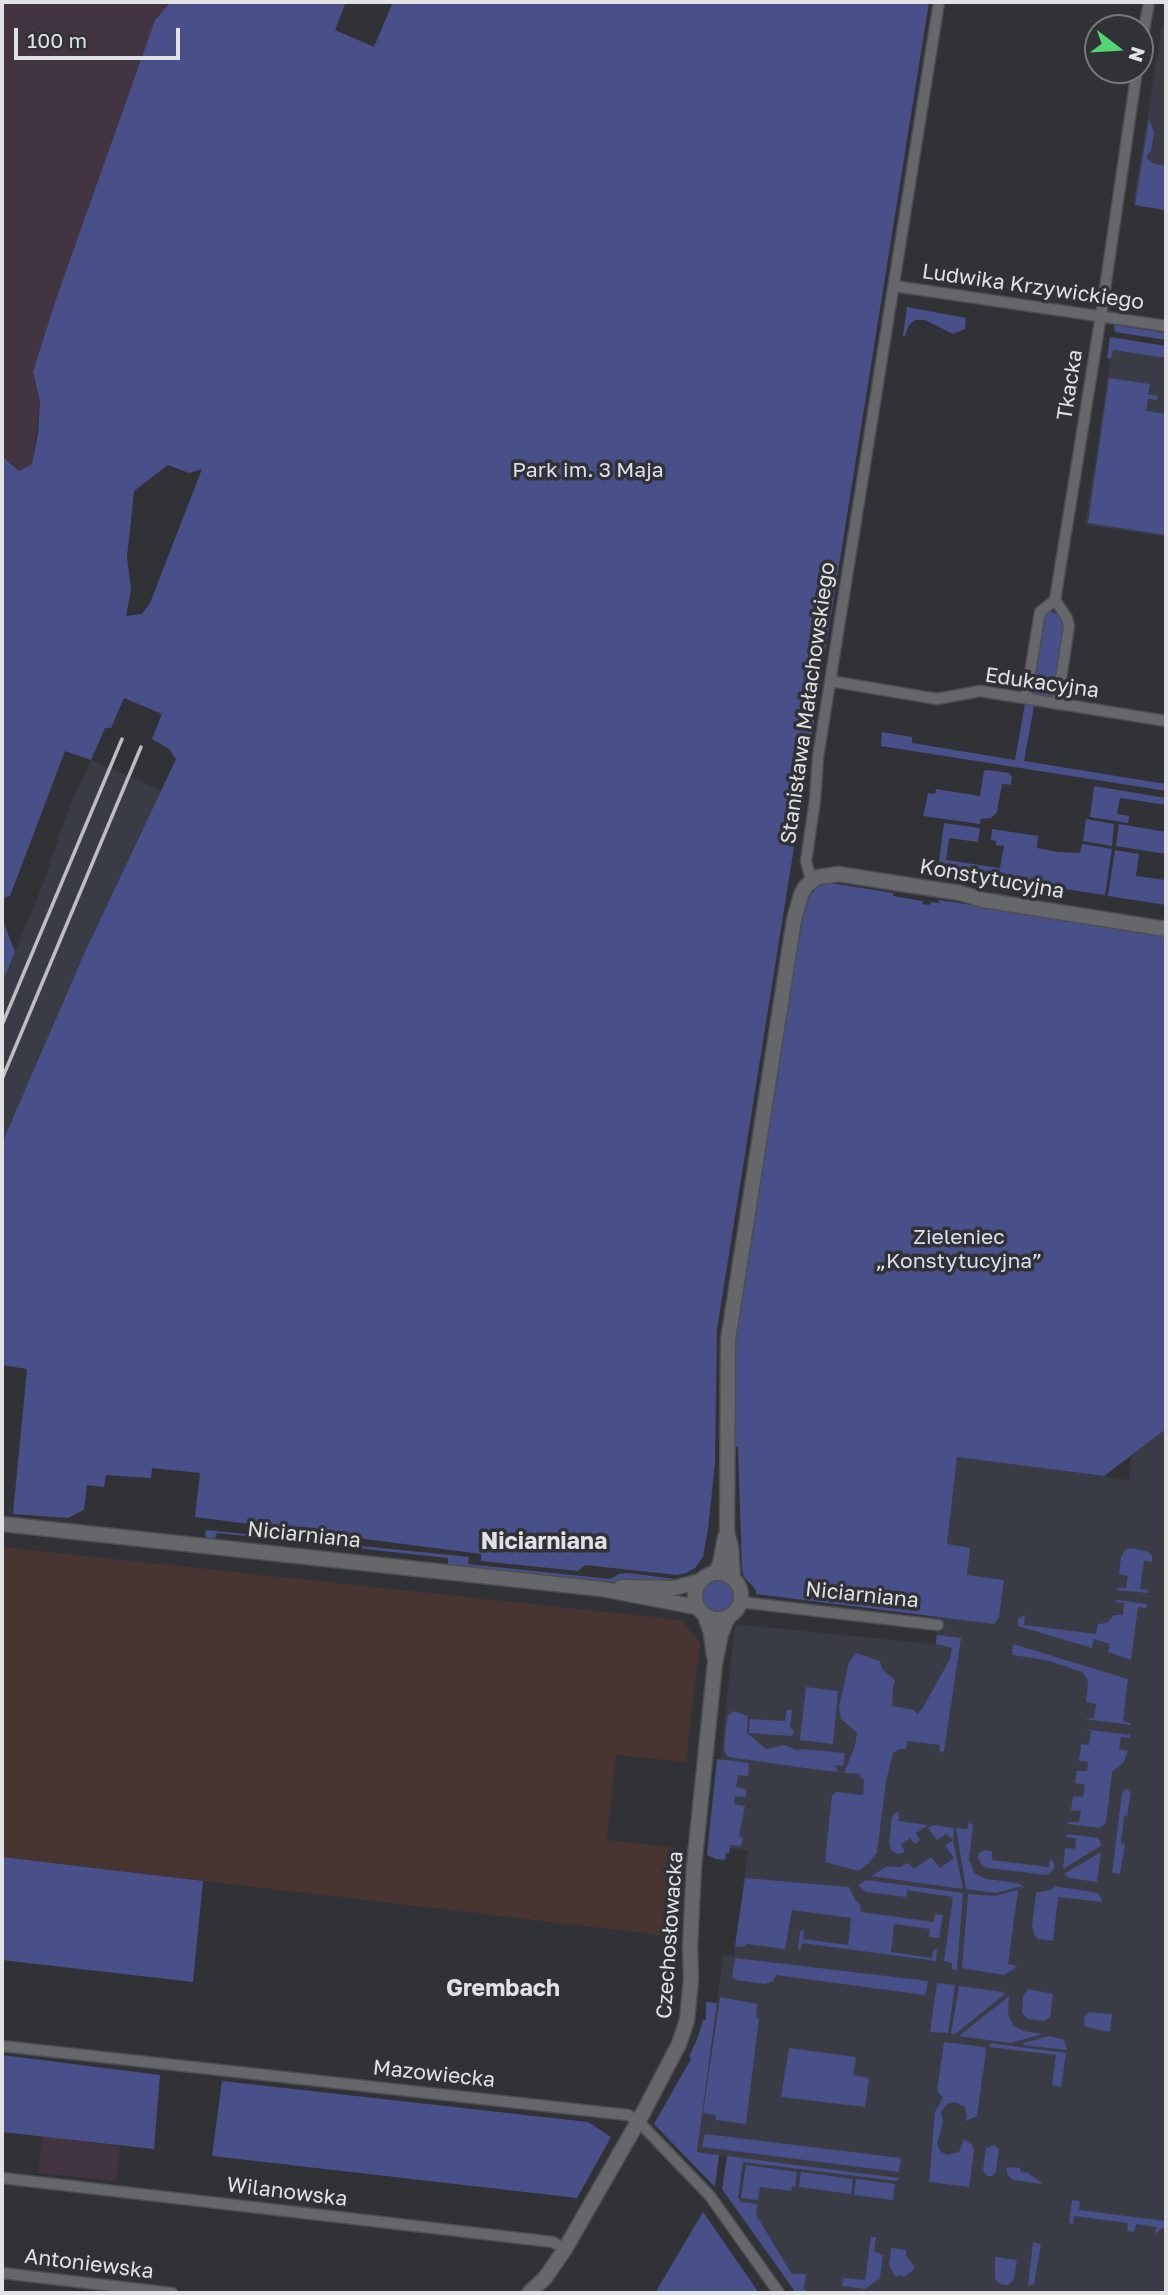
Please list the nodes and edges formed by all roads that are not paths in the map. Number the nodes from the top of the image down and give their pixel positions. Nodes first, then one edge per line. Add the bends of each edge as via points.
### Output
1 (939, 2) edge
2 (1135, 84) edge
3 (894, 286) junction
4 (1100, 317) junction
5 (1166, 326) edge
6 (1055, 600) junction
7 (830, 681) junction
8 (1026, 698) junction
9 (1057, 704) junction
10 (1166, 721) edge
11 (811, 880) junction
12 (1166, 929) edge
13 (2, 1524) edge
14 (727, 1532) junction
15 (715, 1573) junction
16 (733, 1578) junction
17 (700, 1581) junction
18 (602, 1588) junction
19 (740, 1602) junction
20 (701, 1611) junction
21 (728, 1617) junction
22 (938, 1625) dead end
23 (715, 1662) junction
24 (2, 2046) edge
25 (638, 2121) junction
26 (2, 2178) edge
27 (565, 2249) junction
28 (2, 2273) edge
29 (172, 2293) edge
30 (529, 2293) edge
31 (779, 2293) edge

1 - 3 street, Stanisława Małachowskiego
2 - 4 street, Tkacka
3 - 4 street, Ludwika Krzywickiego
3 - 7 street, Stanisława Małachowskiego
4 - 5 street, Ludwika Krzywickiego
4 - 6 street, Tkacka
6 - 8 street, Tkacka via 1040,612
6 - 9 street via 1069,626
7 - 8 street, Edukacyjna via 937,699 980,691
7 - 11 street, Stanisława Małachowskiego via 806,861
8 - 9 street, Edukacyjna
9 - 10 street, Edukacyjna
11 - 12 street, Konstytucyjna via 838,874
11 - 14 street via 800,895 794,920 728,1340
13 - 18 street, Niciarniana
14 - 15 street
14 - 16 street
15 - 16 street
15 - 17 street
16 - 19 street via 740,1588
17 - 18 street, Niciarniana via 674,1588
17 - 20 street via 695,1591
18 - 20 street, Niciarniana
19 - 21 street
19 - 22 street, Niciarniana
20 - 21 street via 717,1620
20 - 23 street, Czechosłowacka via 711,1633
21 - 23 street, Czechosłowacka
23 - 25 street, Czechosłowacka via 693,1888 687,2020
24 - 25 street, Mazowiecka via 628,2115
25 - 27 street, Czechosłowacka
25 - 31 street via 710,2196
26 - 27 street, Wilanowska via 553,2242
27 - 30 street, Czechosłowacka
28 - 29 street, Antoniewska

